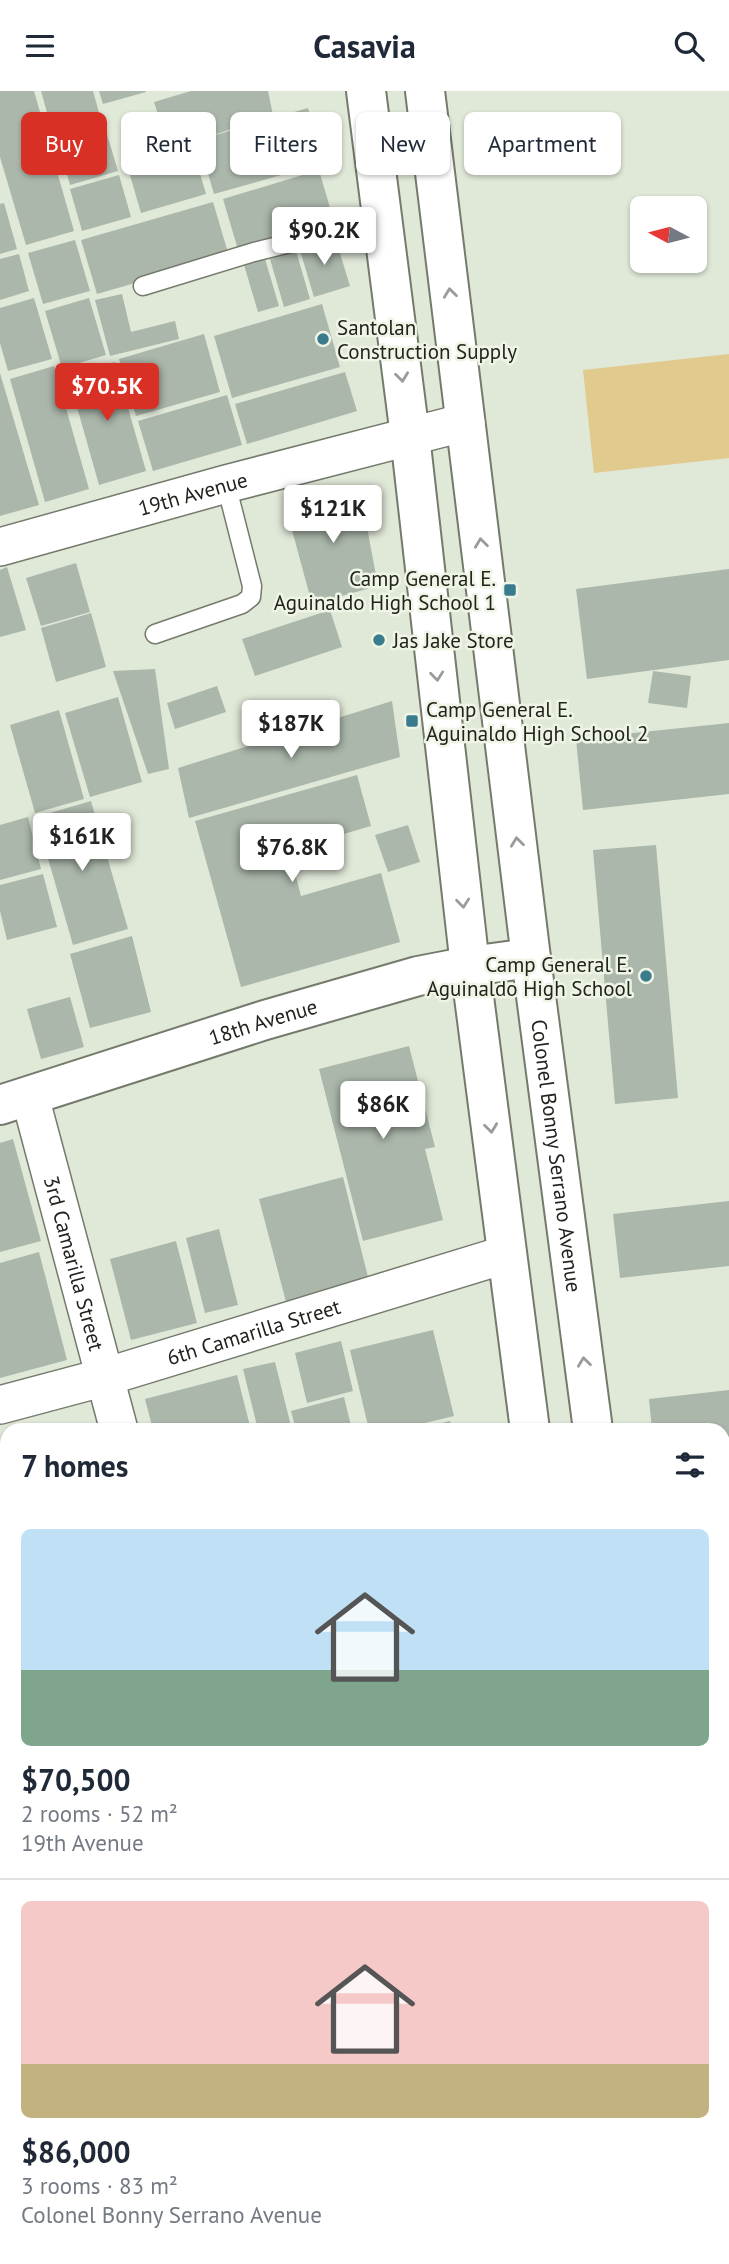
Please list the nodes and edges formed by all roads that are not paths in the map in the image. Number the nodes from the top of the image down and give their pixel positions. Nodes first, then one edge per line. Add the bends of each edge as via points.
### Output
1 (366, 91) edge
2 (425, 91) edge
3 (382, 220) junction
4 (143, 286) dead end
5 (466, 422) junction
6 (410, 436) junction
7 (226, 484) junction
8 (0, 547) edge
9 (155, 634) dead end
10 (531, 958) junction
11 (470, 966) junction
12 (15, 1101) edge
13 (507, 1254) junction
14 (105, 1377) junction
15 (0, 1405) edge
16 (117, 1423) edge
17 (529, 1423) edge
18 (592, 1423) edge

1 - 3 main road
5 -> 2 main road, Colonel Bonny Serrano Avenue
3 - 4 lane
3 -> 6 main road
5 - 6 street, 19th Avenue
10 -> 5 main road, Colonel Bonny Serrano Avenue
6 - 7 street, 19th Avenue
6 -> 11 main road
7 - 8 street, 19th Avenue
7 - 9 lane via 251,597
10 - 11 main road, 18th Avenue
18 -> 10 main road, Colonel Bonny Serrano Avenue
11 - 12 main road, 18th Avenue via 278,1016
11 -> 13 main road
12 - 14 street, 3rd Camarilla Street
13 - 14 street, 6th Camarilla Street
13 - 17 main road
14 - 15 street, 6th Camarilla Street
14 - 16 street, 3rd Camarilla Street

